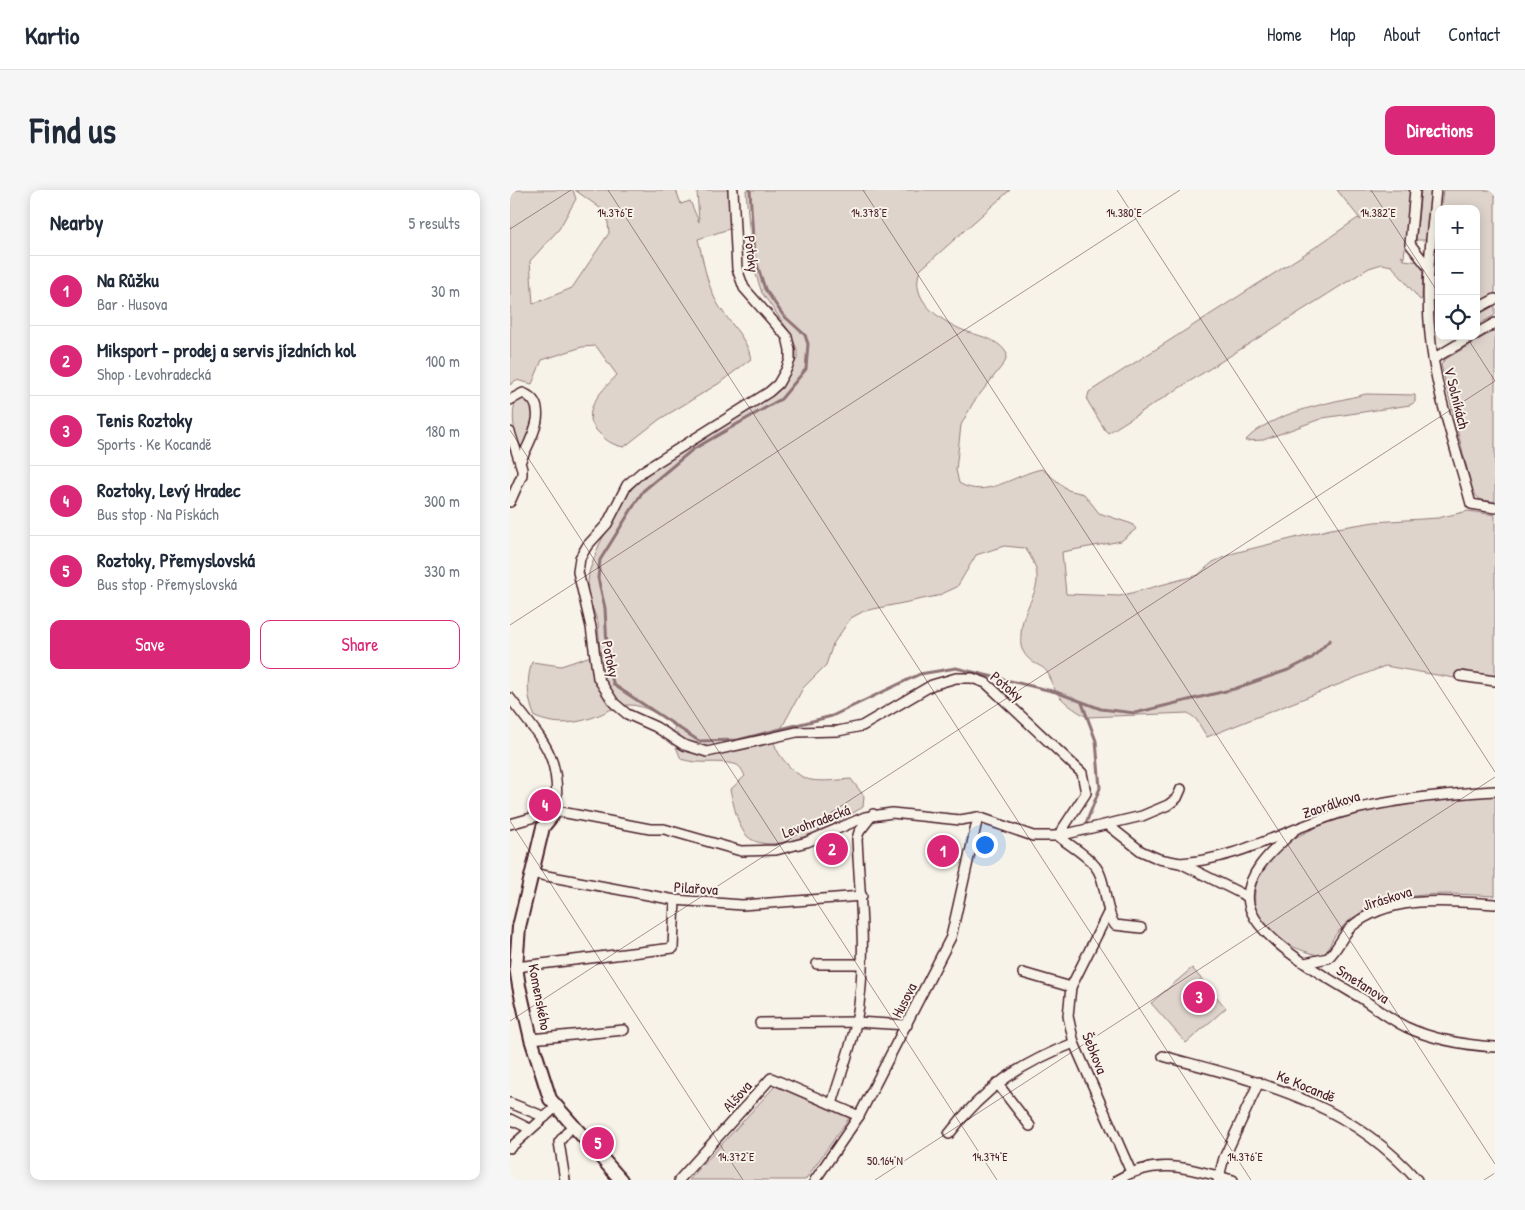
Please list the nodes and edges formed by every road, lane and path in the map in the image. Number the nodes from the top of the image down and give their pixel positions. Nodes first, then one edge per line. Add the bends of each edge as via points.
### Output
1 (733, 190) edge
2 (1415, 190) edge
3 (1436, 190) edge
4 (1428, 267) junction
5 (1495, 298) edge
6 (1480, 307) edge
7 (1495, 323) edge
8 (1435, 330) edge
9 (1480, 332) edge
10 (1429, 333) junction
11 (1465, 340) edge
12 (1433, 359) junction
13 (510, 400) edge
14 (510, 432) edge
15 (521, 460) junction
16 (510, 502) edge
17 (1495, 508) edge
18 (1460, 676) dead end
19 (1495, 681) edge
20 (510, 698) edge
21 (1181, 790) dead end
22 (1495, 791) edge
23 (556, 811) junction
24 (873, 814) junction
25 (978, 817) junction
26 (510, 824) edge
27 (1108, 825) junction
28 (1292, 832) junction
29 (1058, 836) junction
30 (1180, 863) junction
31 (531, 873) junction
32 (862, 896) junction
33 (1248, 897) junction
34 (675, 900) junction
35 (1495, 904) edge
36 (1109, 911) junction
37 (1142, 928) dead end
38 (1305, 963) junction
39 (817, 964) dead end
40 (862, 964) junction
41 (516, 967) junction
42 (1023, 972) dead end
43 (1071, 987) junction
44 (856, 1022) junction
45 (760, 1023) dead end
46 (907, 1025) junction
47 (624, 1030) dead end
48 (531, 1039) junction
49 (1074, 1043) junction
50 (1495, 1047) edge
51 (1163, 1056) dead end
52 (1259, 1082) junction
53 (996, 1083) junction
54 (510, 1103) edge
55 (832, 1104) junction
56 (556, 1107) junction
57 (859, 1116) junction
58 (545, 1117) junction
59 (510, 1119) edge
60 (572, 1126) junction
61 (1030, 1126) dead end
62 (530, 1129) junction
63 (949, 1134) dead end
64 (510, 1148) edge
65 (1131, 1172) junction
66 (1218, 1178) edge
67 (565, 1180) edge
68 (621, 1180) edge
69 (679, 1180) edge
70 (815, 1180) edge
71 (1117, 1180) edge
72 (1233, 1180) edge
73 (1417, 1180) edge

1 - 29 street, Potoky via 737,269 744,288 787,338 790,360 778,384 769,392 643,471 627,485 607,524 580,558 578,572 592,627 598,678 610,698 627,714 656,726 684,745 706,752 797,732 838,732 862,726 932,684 972,678 986,683 1082,773 1086,793
2 - 4 street via 1410,244
3 - 4 street, V Solníkách
4 - 10 street, V Solníkách
5 - 6 street
7 - 9 street
8 - 10 street
10 - 12 street, V Solníkách
11 - 12 street
12 - 17 street, V Solníkách via 1471,504
13 - 15 street via 523,393 530,395 538,414 537,425
14 - 15 street
15 - 16 street via 522,476
18 - 19 street
20 - 23 street via 551,754 558,788
21 - 27 street, Levohradecká via 1168,806
22 - 28 street, Zaorálkova via 1384,803 1343,812
23 - 24 street, Levohradecká via 664,829 740,851 776,850 807,842
23 - 26 street
23 - 31 street, Komenského via 543,827
24 - 25 street, Levohradecká via 960,820
24 - 32 street via 857,839
25 - 29 street, Levohradecká via 1033,836
25 - 46 street, Husova via 951,937
27 - 29 street, Levohradecká
27 - 30 street via 1141,851
28 - 30 street, Zaorálkova via 1224,857
28 - 33 street via 1256,873
29 - 36 street via 1096,866
30 - 33 street
31 - 34 street, Pilařova
31 - 41 street, Komenského via 518,927
32 - 34 street, Pilařova via 742,905
32 - 40 street
33 - 38 street, Smetanova via 1249,906 1261,926 1290,954
34 - 41 street via 673,948
35 - 38 street, Jiráskova via 1438,900 1400,905 1362,918 1350,928 1328,958
36 - 37 street via 1115,925
36 - 43 street
38 - 50 street, Smetanova via 1406,1027 1461,1044
39 - 40 street
40 - 44 street
41 - 48 street, Komenského
42 - 43 street
43 - 49 street, Šebkova via 1068,1016
44 - 45 street
44 - 46 street
44 - 55 street
46 - 57 street, Husova
47 - 48 street
48 - 56 street, Komenského via 545,1086
49 - 53 street via 1040,1056
49 - 65 street, Šebkova
51 - 52 street, Ke Kocandě
52 - 66 street
52 - 73 street, Ke Kocandě via 1307,1099 1349,1122 1381,1145
53 - 61 street
53 - 63 street via 964,1114
54 - 58 street
55 - 57 street, Alšova
55 - 69 street, Alšova via 771,1078
56 - 58 street
56 - 60 street, Komenského
57 - 70 street, Husova
58 - 62 street
59 - 62 street
60 - 67 street via 559,1142
60 - 68 street, Komenského
62 - 64 street
65 - 66 street via 1153,1166 1177,1166
65 - 71 street
66 - 72 street

